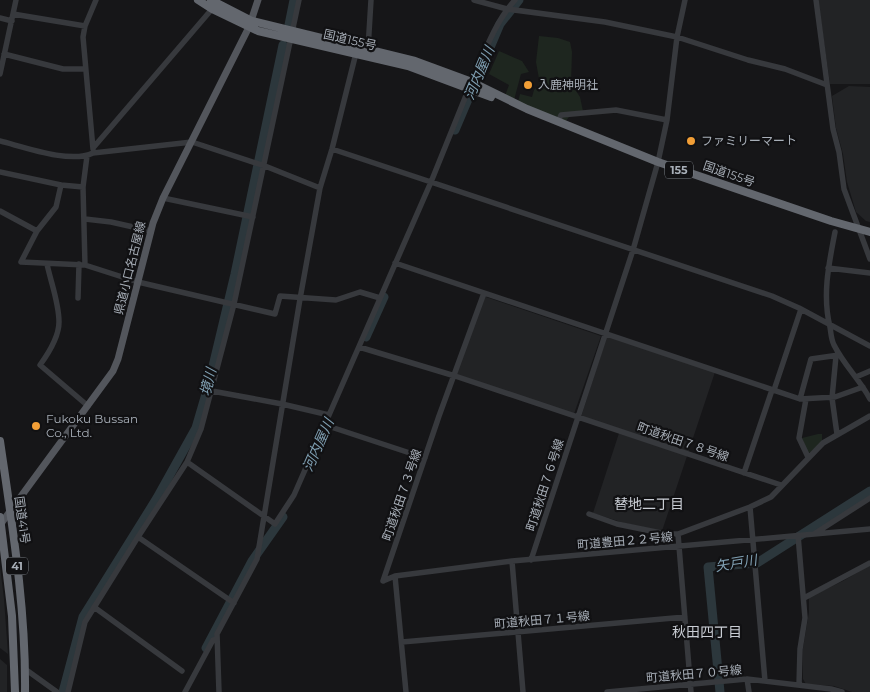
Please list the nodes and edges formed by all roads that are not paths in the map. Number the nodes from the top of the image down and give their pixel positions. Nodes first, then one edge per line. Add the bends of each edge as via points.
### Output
1 (16, 0) edge
2 (96, 0) edge
3 (211, 0) edge
4 (258, 0) edge
5 (299, 0) edge
6 (371, 0) edge
7 (474, 0) edge
8 (515, 0) edge
9 (685, 0) edge
10 (816, 0) edge
11 (199, 1) edge
12 (212, 9) junction
13 (507, 9) junction
14 (0, 18) edge
15 (12, 18) junction
16 (250, 24) junction
17 (85, 26) junction
18 (291, 34) junction
19 (676, 38) junction
20 (368, 49) junction
21 (356, 53) junction
22 (4, 54) junction
23 (85, 69) junction
24 (0, 74) edge
25 (470, 85) junction
26 (827, 85) junction
27 (667, 120) junction
28 (558, 122) junction
29 (0, 141) edge
30 (192, 142) junction
31 (332, 149) junction
32 (91, 152) junction
33 (658, 162) junction
34 (264, 166) junction
35 (0, 172) edge
36 (431, 182) junction
37 (61, 185) junction
38 (83, 187) junction
39 (320, 188) junction
40 (163, 198) junction
41 (0, 210) edge
42 (253, 217) junction
43 (85, 219) junction
44 (859, 229) junction
45 (37, 231) junction
46 (151, 231) junction
47 (834, 232) dead end
48 (870, 232) edge
49 (634, 250) junction
50 (870, 259) edge
51 (395, 263) junction
52 (47, 264) junction
53 (82, 264) junction
54 (828, 268) junction
55 (870, 273) edge
56 (138, 282) junction
57 (484, 293) junction
58 (78, 298) dead end
59 (380, 298) junction
60 (300, 299) junction
61 (231, 303) junction
62 (800, 308) junction
63 (829, 324) junction
64 (606, 335) junction
65 (360, 346) junction
66 (870, 346) edge
67 (838, 355) junction
68 (870, 371) edge
69 (455, 376) junction
70 (856, 377) junction
71 (863, 387) junction
72 (773, 390) junction
73 (212, 391) junction
74 (832, 398) junction
75 (803, 399) junction
76 (870, 399) edge
77 (282, 404) junction
78 (88, 406) junction
79 (329, 415) junction
80 (870, 416) edge
81 (578, 417) junction
82 (325, 425) junction
83 (837, 434) junction
84 (0, 441) edge
85 (808, 457) junction
86 (425, 458) junction
87 (187, 462) junction
88 (744, 473) junction
89 (781, 486) junction
90 (870, 498) edge
91 (750, 507) junction
92 (10, 512) junction
93 (589, 514) dead end
94 (263, 516) junction
95 (0, 522) edge
96 (870, 529) edge
97 (678, 534) junction
98 (814, 534) junction
99 (798, 535) junction
100 (138, 537) junction
101 (753, 540) junction
102 (678, 547) junction
103 (531, 560) junction
104 (512, 561) junction
105 (870, 563) edge
106 (395, 576) junction
107 (384, 581) joint
108 (804, 598) junction
109 (234, 603) junction
110 (94, 607) junction
111 (685, 615) junction
112 (519, 630) junction
113 (216, 639) junction
114 (402, 641) junction
115 (25, 669) junction
116 (182, 671) dead end
117 (747, 679) junction
118 (765, 681) junction
119 (691, 684) junction
120 (799, 685) junction
121 (660, 689) edge
122 (835, 691) edge
123 (16, 692) edge
124 (25, 692) edge
125 (58, 692) edge
126 (68, 692) edge
127 (185, 692) edge
128 (219, 692) edge
129 (406, 692) edge
130 (523, 692) edge
131 (607, 692) edge
132 (691, 692) edge
133 (749, 692) edge
134 (842, 692) edge

1 - 15 street
2 - 17 street
3 - 16 highway, 国道155号 / 155
4 - 16 main road, 県道小口名古屋線
5 - 18 street
6 - 20 street
7 - 13 street
8 - 13 street
9 - 19 street, 町道秋田７６号線
10 - 26 street
11 - 12 highway, 国道155号 / 155
12 - 16 highway, 国道155号 / 155
12 - 32 street
13 - 19 street via 605,22
13 - 25 street
14 - 15 street
15 - 17 street
15 - 22 street
16 - 18 highway, 国道155号 / 155
16 - 30 main road, 県道小口名古屋線
17 - 23 street
18 - 20 highway, 国道155号 / 155
18 - 21 highway, 国道155号 / 155
18 - 34 street
19 - 26 street via 785,69
19 - 27 street, 町道秋田７６号線
20 - 25 highway, 国道155号 / 155 via 415,61
21 - 25 highway, 国道155号 / 155
21 - 31 street
22 - 23 street via 63,69
22 - 24 street
23 - 32 street
25 - 28 highway, 国道155号 / 155
25 - 36 street
26 - 44 street via 844,186
27 - 28 street via 616,110 561,115
27 - 33 street, 町道秋田７６号線
28 - 33 highway, 国道155号 / 155
29 - 32 street via 69,157
30 - 32 street
30 - 34 street
30 - 40 main road, 県道小口名古屋線
31 - 36 street
31 - 39 street
32 - 38 street
33 - 44 highway, 国道155号 / 155
33 - 49 street, 町道秋田７６号線
34 - 39 street
34 - 42 street
35 - 37 street
36 - 49 street
36 - 51 street
37 - 38 street
37 - 45 street via 56,207
38 - 43 street
39 - 60 street
40 - 42 street
40 - 46 main road, 県道小口名古屋線
41 - 45 street
42 - 61 street
43 - 46 street
43 - 53 street
44 - 48 highway, 国道155号 / 155
44 - 50 street
45 - 52 street via 21,262
46 - 56 main road, 県道小口名古屋線
47 - 54 street
49 - 62 street
49 - 64 street, 町道秋田７６号線
51 - 57 street
51 - 59 street
52 - 53 street
52 - 78 street via 59,324 40,365
53 - 56 street
53 - 58 street
54 - 55 street
54 - 63 street
56 - 61 street
56 - 78 main road, 県道小口名古屋線 via 118,359 108,380
57 - 64 street
57 - 69 street, 町道秋田７３号線
59 - 60 street via 360,292 336,300
59 - 65 street
60 - 61 street via 280,296 276,314
60 - 77 street
61 - 73 street
62 - 63 street
62 - 72 street
63 - 66 street
63 - 67 street
64 - 72 street
64 - 81 street, 町道秋田７６号線
65 - 69 street, 町道秋田７８号線
65 - 79 street
67 - 70 street
67 - 74 street
67 - 75 street via 811,359
68 - 70 street
69 - 81 street, 町道秋田７８号線
69 - 86 street, 町道秋田７３号線
70 - 71 street
71 - 74 street
71 - 76 street
72 - 75 street
72 - 88 street
73 - 77 street
73 - 87 street via 201,430
74 - 75 street
74 - 83 street
75 - 85 street via 799,438
77 - 79 street
77 - 94 street
78 - 92 main road, 県道小口名古屋線
79 - 82 street
80 - 83 street
81 - 88 street, 町道秋田７８号線
81 - 103 street, 町道秋田７６号線
82 - 86 street
82 - 94 street via 292,498 275,524
83 - 85 street
84 - 92 highway, 国道41号 / 41
85 - 89 street
86 - 107 street, 町道秋田７３号線
87 - 94 street
87 - 100 street
88 - 89 street, 町道秋田７８号線
89 - 91 street via 771,496
90 - 98 street
91 - 97 street
91 - 101 street
92 - 95 main road, 県道小口名古屋線
92 - 115 highway, 国道41号 / 41 via 22,611
93 - 97 street via 617,524
94 - 109 street via 256,560
95 - 123 highway, 国道41号 / 41 via 12,616
96 - 98 street, 町道豊田２２号線
97 - 102 street
98 - 99 street, 町道豊田２２号線
99 - 101 street, 町道豊田２２号線
99 - 108 street
100 - 109 street
100 - 110 street
101 - 102 street, 町道豊田２２号線
101 - 118 street
102 - 103 street, 町道豊田２２号線
102 - 111 street
103 - 104 street, 町道豊田２２号線
104 - 106 street, 町道豊田２２号線
104 - 112 street
105 - 108 street
106 - 107 street, 町道豊田２２号線
106 - 114 street
108 - 120 street
109 - 113 street
110 - 116 street
110 - 126 street via 81,635
111 - 112 street, 町道秋田７１号線
111 - 119 street
112 - 114 street, 町道秋田７１号線
112 - 130 street
113 - 127 street
113 - 128 street
114 - 129 street
115 - 124 highway, 国道41号 / 41
115 - 125 street
117 - 118 street, 町道秋田７０号線
117 - 119 street, 町道秋田７０号線
117 - 133 street
118 - 120 street, 町道秋田７０号線
119 - 121 street, 町道秋田７０号線
119 - 132 street
120 - 122 street, 町道秋田７０号線
121 - 131 street, 町道秋田７０号線
122 - 134 street, 町道秋田７０号線

